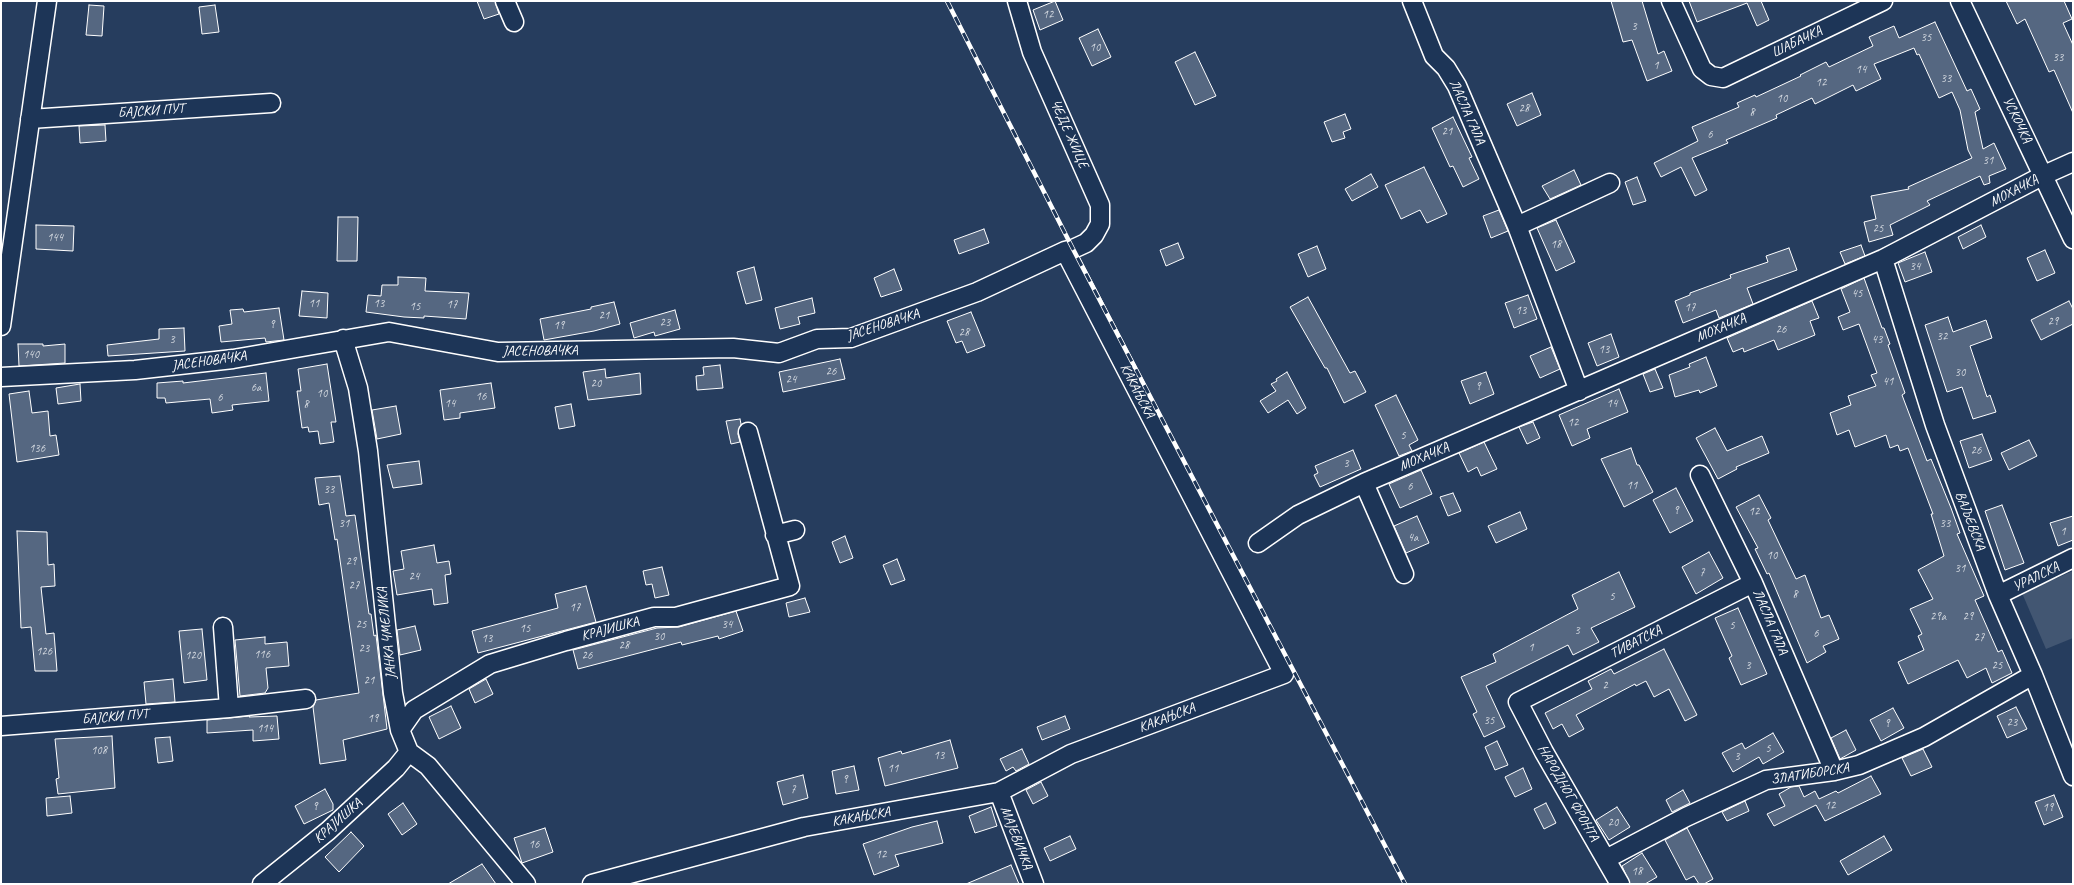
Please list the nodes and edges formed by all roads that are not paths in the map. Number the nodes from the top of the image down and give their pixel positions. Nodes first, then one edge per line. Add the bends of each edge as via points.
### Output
1 (48, 1) edge
2 (505, 1) edge
3 (1017, 1) edge
4 (1412, 1) edge
5 (1671, 1) edge
6 (1883, 1) edge
7 (1960, 1) edge
8 (514, 22) dead end
9 (271, 103) dead end
10 (30, 119) junction
11 (2073, 162) edge
12 (2044, 175) junction
13 (1610, 183) dead end
14 (1517, 226) junction
15 (2073, 239) edge
16 (1065, 251) junction
17 (1883, 260) junction
18 (4, 283) edge
19 (1, 326) edge
20 (343, 339) junction
21 (1, 377) edge
22 (1579, 391) junction
23 (748, 432) dead end
24 (1700, 475) dead end
25 (1364, 483) junction
26 (795, 530) dead end
27 (775, 534) junction
28 (1258, 543) dead end
29 (2073, 558) edge
30 (1404, 574) dead end
31 (1753, 583) junction
32 (1998, 595) junction
33 (223, 626) dead end
34 (2033, 675) junction
35 (306, 699) dead end
36 (1518, 702) joint
37 (229, 708) junction
38 (1, 726) edge
39 (400, 730) junction
40 (409, 752) junction
41 (1834, 772) junction
42 (2073, 776) edge
43 (998, 792) junction
44 (1606, 858) junction
45 (262, 884) edge
46 (526, 884) edge
47 (592, 884) edge
48 (1034, 884) edge
49 (1620, 884) edge

1 - 10 street
2 - 8 street
3 - 16 street, ЧЕДЕ ЖИЦЕ via 1032,52 1100,205 1100,224 1094,235 1086,244
4 - 14 street, ЛАСЛА ГАЛА via 1434,56 1446,68 1457,86
5 - 6 street, ШАБАЧКА via 1702,69 1711,76 1723,78
7 - 12 street, УСКОЧКА
9 - 10 street, БАЈСКИ ПУТ
10 - 18 street
11 - 12 street, МОХАЧКА
12 - 15 street, УСКОЧКА
12 - 17 street, МОХАЧКА
13 - 14 street
14 - 22 street, ЛАСЛА ГАЛА
16 - 20 street, ЈАСЕНОВАЧКА via 977,292 851,338 817,339 779,353 733,348 498,352 389,332
16 - 43 street, КАКАЊСКА via 1284,674 1071,754
17 - 22 street, МОХАЧКА
17 - 32 street, ВАЉЕВСКА via 1935,425
18 - 19 street
20 - 21 street, ЈАСЕНОВАЧКА via 233,359 135,370
20 - 39 street, ЈАНКА ЧМЕЛИКА via 358,388 368,451 393,693
22 - 25 street, МОХАЧКА
23 - 27 street, КРАЈИШКА
24 - 31 street, ЛАСЛА ГАЛА
25 - 28 street, МОХАЧКА via 1298,515
25 - 30 street
26 - 27 street
27 - 39 street, КРАЈИШКА via 790,586 676,617 654,616 490,664 414,710
29 - 32 street, УРАЛСКА
31 - 36 street, ТИВАТСКА
31 - 41 street, ЛАСЛА ГАЛА
32 - 34 street, ВАЉЕВСКА
33 - 37 street
34 - 41 street, ЗЛАТИБОРСКА via 1924,737 1859,765
34 - 42 street, ВАЉЕВСКА
35 - 37 street, БАЈСКИ ПУТ
36 - 44 street, НАРОДНОГ ФРОНТА
37 - 38 street, БАЈСКИ ПУТ
39 - 40 street, ЈАНКА ЧМЕЛИКА
40 - 45 street, КРАЈИШКА via 396,768 328,831
40 - 46 street via 428,766
41 - 44 street, ЗЛАТИБОРСКА via 1766,780
43 - 47 street, КАКАЊСКА via 804,828
43 - 48 street, МАЈЕВИЧКА
44 - 49 street, НАРОДНОГ ФРОНТА

